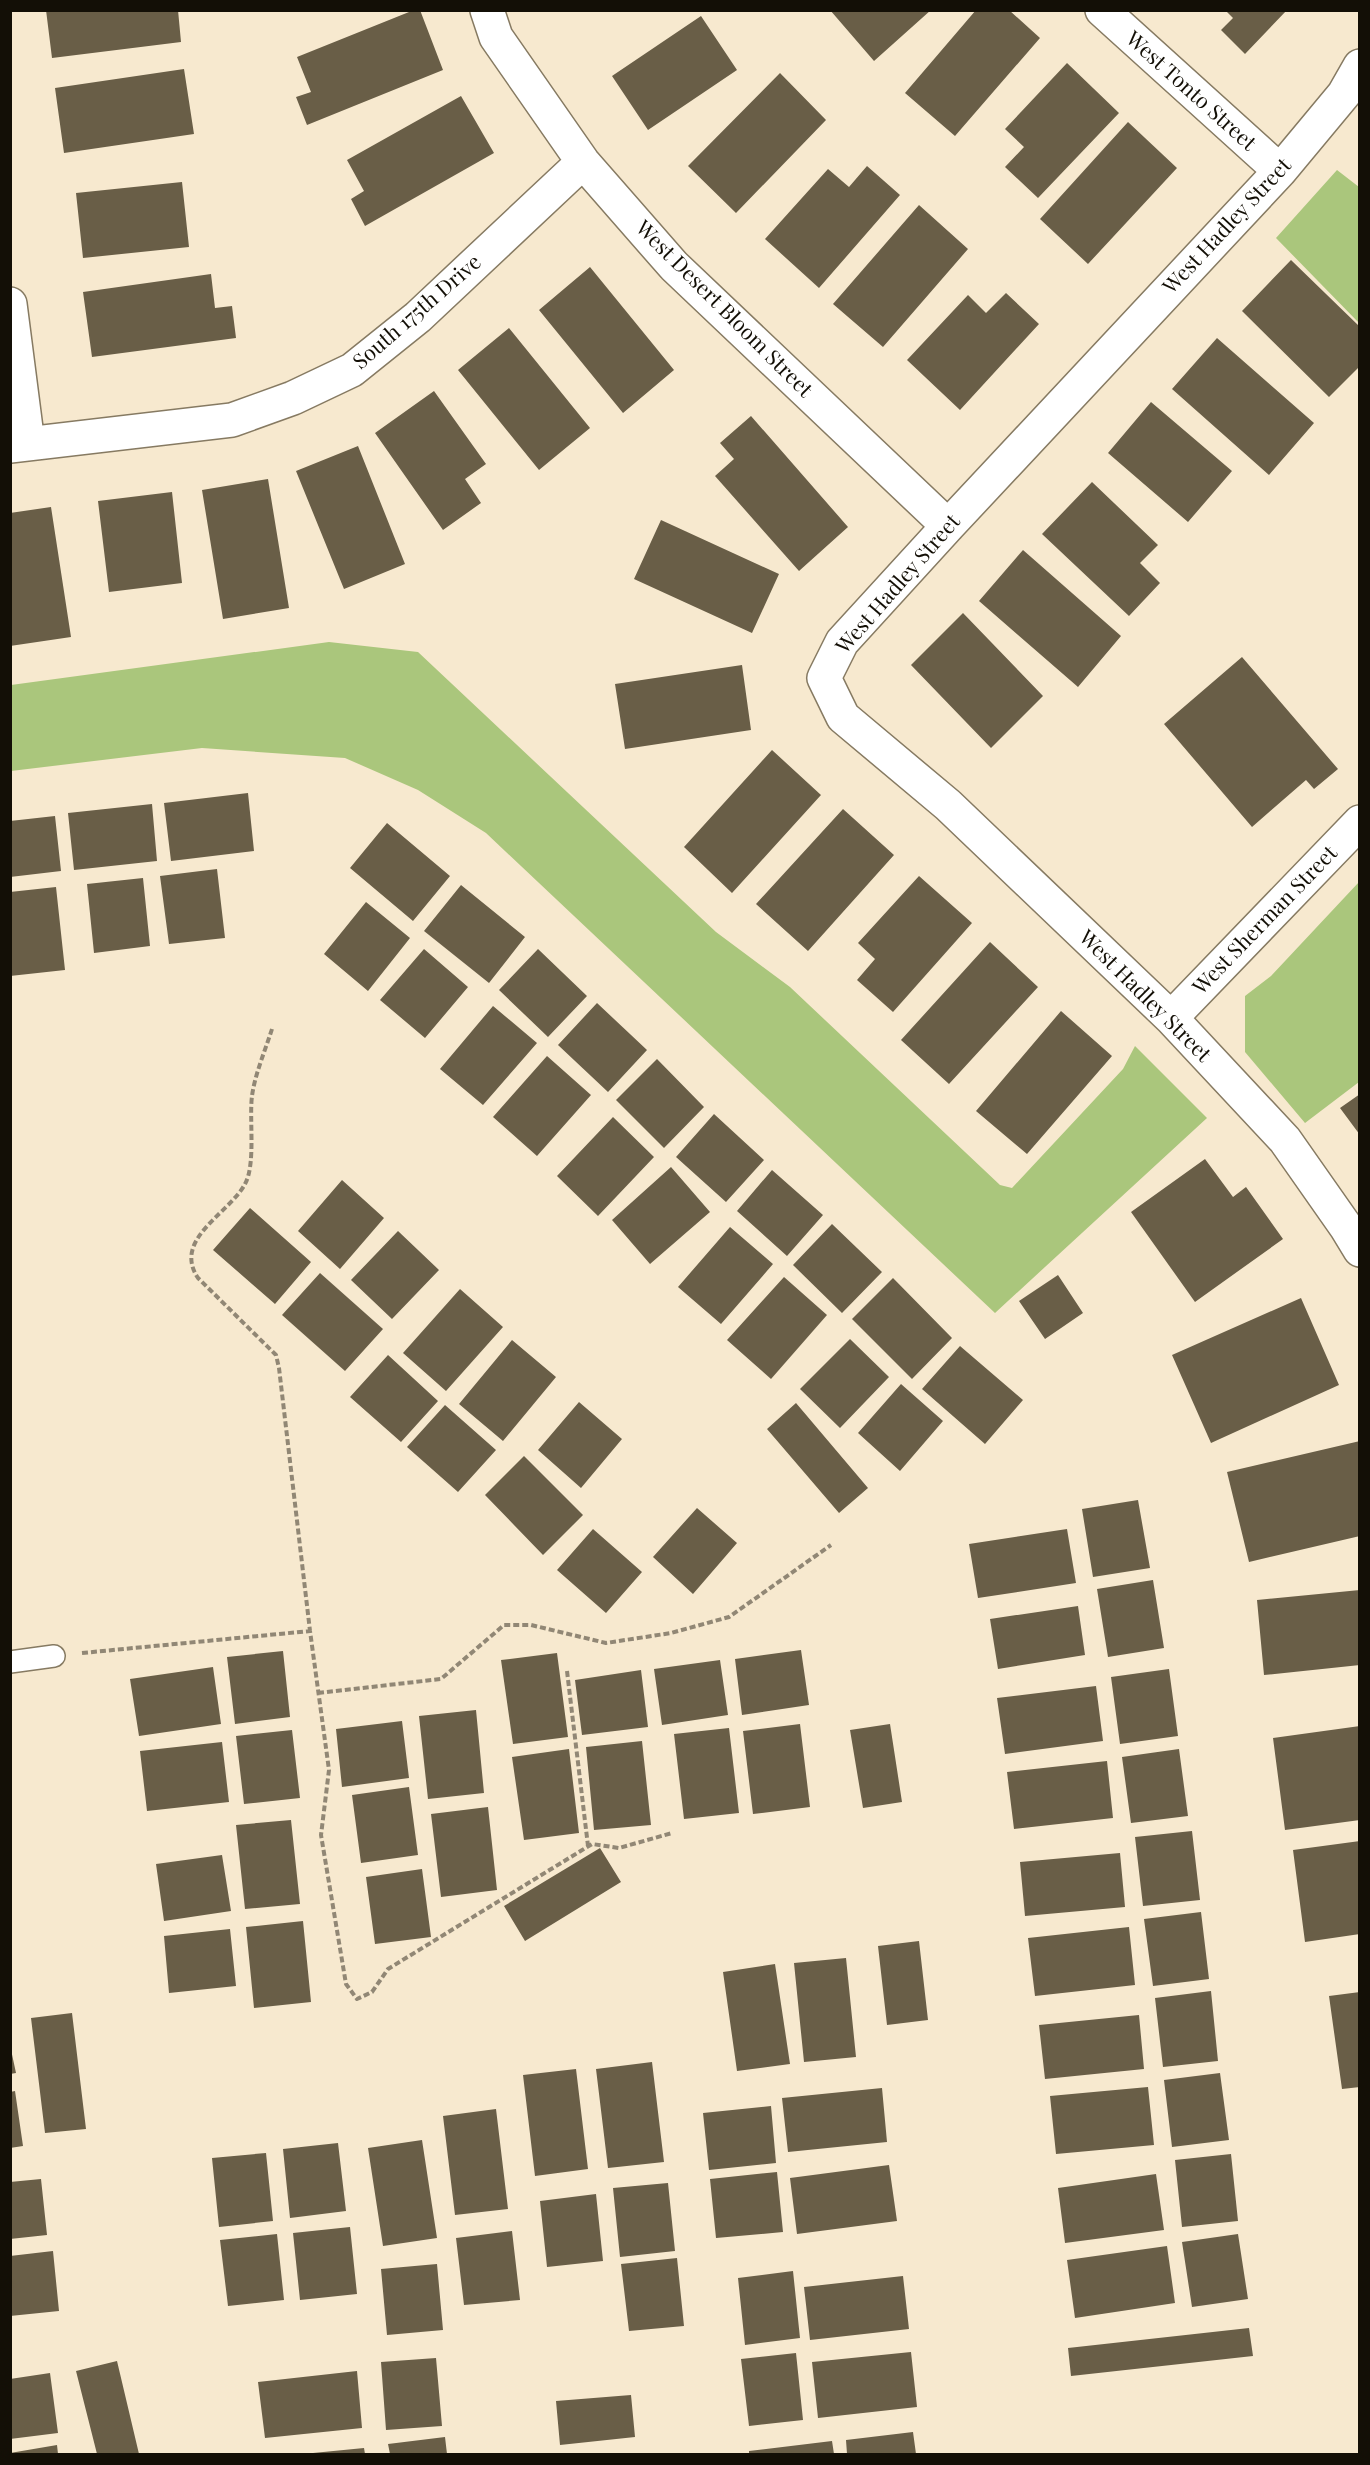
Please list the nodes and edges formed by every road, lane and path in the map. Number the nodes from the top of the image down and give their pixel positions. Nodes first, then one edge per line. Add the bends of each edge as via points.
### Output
1 (487, 10) edge
2 (1102, 10) edge
3 (1359, 66) edge
4 (583, 162) junction
5 (1280, 171) junction
6 (10, 304) edge
7 (19, 445) edge
8 (948, 526) junction
9 (1359, 822) edge
10 (1171, 1018) junction
11 (272, 1029) dead end
12 (1359, 1250) edge
13 (831, 1545) dead end
14 (310, 1631) junction
15 (54, 1656) joint
16 (10, 1662) edge
17 (567, 1671) dead end
18 (318, 1694) junction
19 (672, 1833) dead end
20 (588, 1846) junction

1 - 4 street, West Desert Bloom Street via 496,37
2 - 5 street, West Tonto Street
3 - 5 street, West Hadley Street via 1344,94
4 - 7 street, South 175th Drive via 418,317 352,370 293,398 232,420
4 - 8 street, West Desert Bloom Street via 674,266
5 - 8 street, West Hadley Street
6 - 7 street
8 - 10 street, West Hadley Street via 842,642 824,678 843,717 948,805
9 - 10 street, West Sherman Street
10 - 12 street, West Hadley Street via 1286,1140
11 - 14 path via 252,1095 252,1148 246,1183 195,1240 191,1269 276,1355
13 - 18 path via 729,1617 671,1633 606,1644 531,1625 504,1625 441,1679
14 - 15 path
14 - 18 path
15 - 16 lane
17 - 20 path
18 - 20 path via 329,1770 321,1836 346,1984 357,1999 372,1992 388,1969
19 - 20 path via 619,1848

